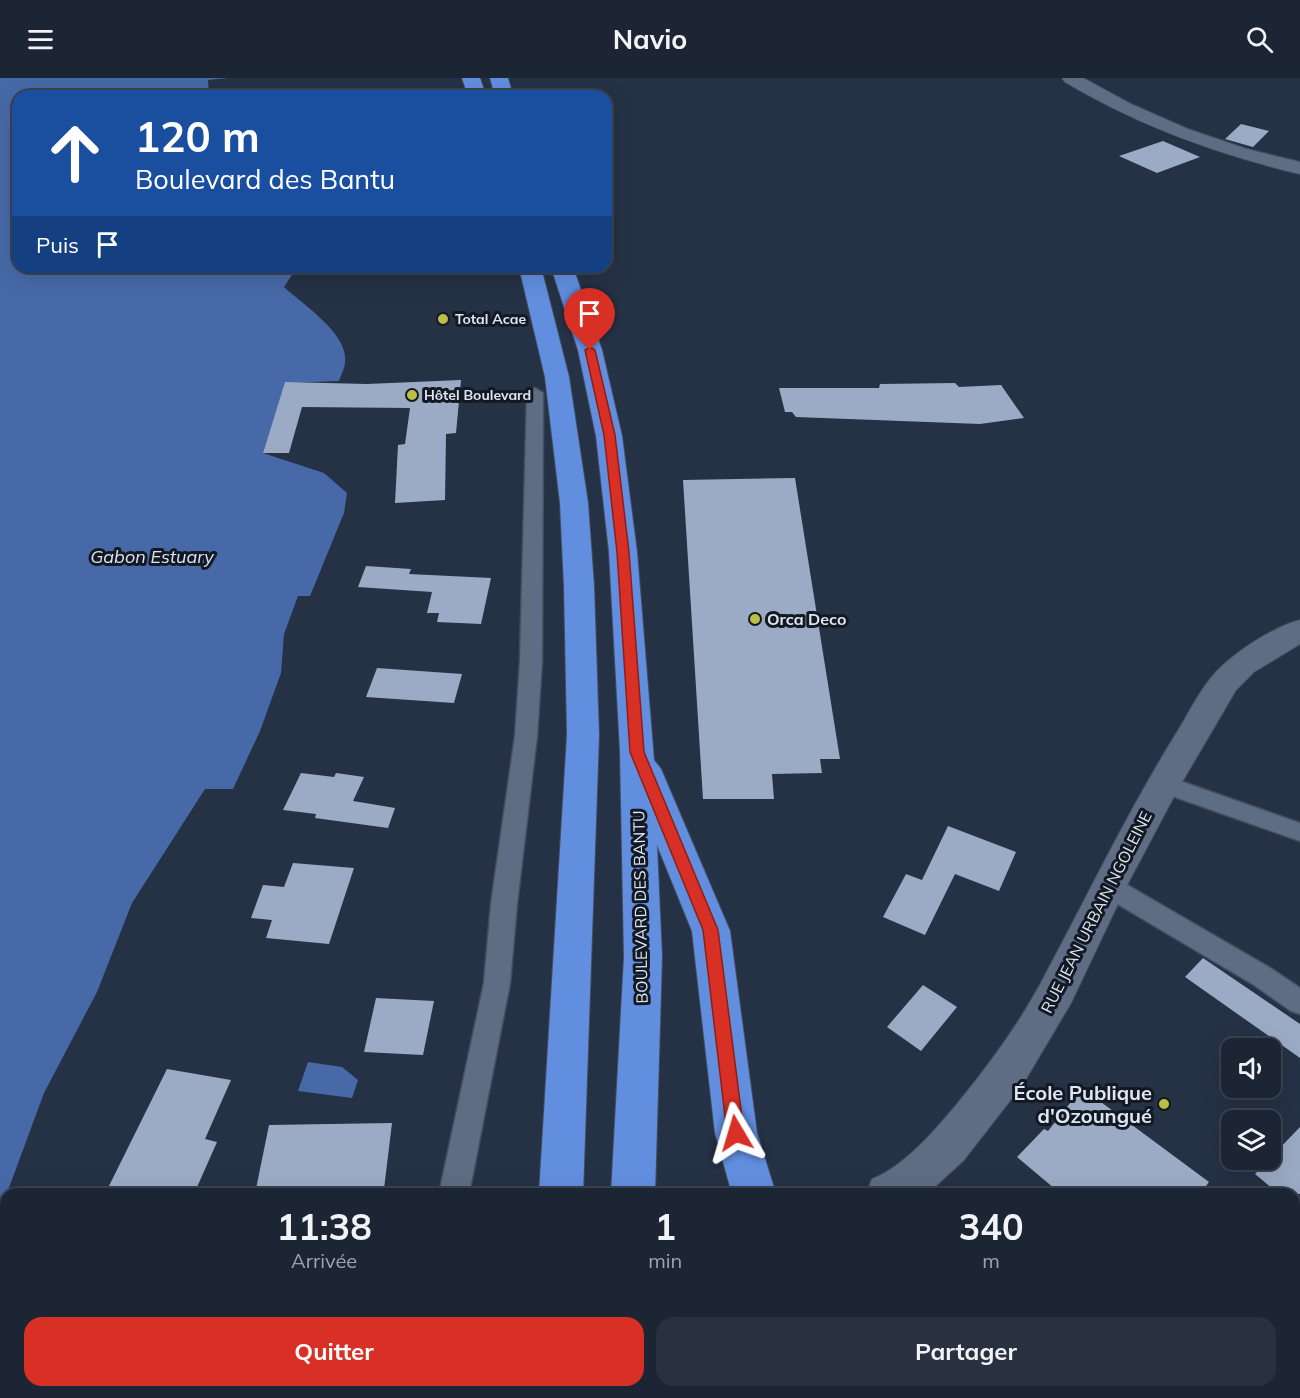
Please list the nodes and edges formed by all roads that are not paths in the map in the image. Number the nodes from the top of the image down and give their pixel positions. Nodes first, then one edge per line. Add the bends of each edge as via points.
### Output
1 (1071, 78) edge
2 (1300, 168) edge
3 (531, 273) edge
4 (564, 273) edge
5 (535, 393) dead end
6 (1300, 630) edge
7 (637, 752) junction
8 (1163, 784) junction
9 (1300, 832) edge
10 (1108, 886) junction
11 (1300, 1003) edge
12 (455, 1188) edge
13 (561, 1188) edge
14 (633, 1188) edge
15 (752, 1188) edge
16 (902, 1188) edge

1 - 2 street via 1171,129
3 - 13 highway via 561,408 574,503 580,598 583,735
4 - 7 highway, BOULEVARD DES BANTU via 590,350 609,435 623,552
5 - 12 street via 526,736 497,983
6 - 8 street, RUE JEAN URBAIN NGOLEINE via 1243,664 1225,682
7 - 14 highway, BOULEVARD DES BANTU via 643,957
7 - 15 highway via 711,930 736,1133
8 - 9 street
8 - 10 street, RUE JEAN URBAIN NGOLEINE
10 - 11 street
10 - 16 street, RUE JEAN URBAIN NGOLEINE via 1057,991 1009,1071 949,1146

